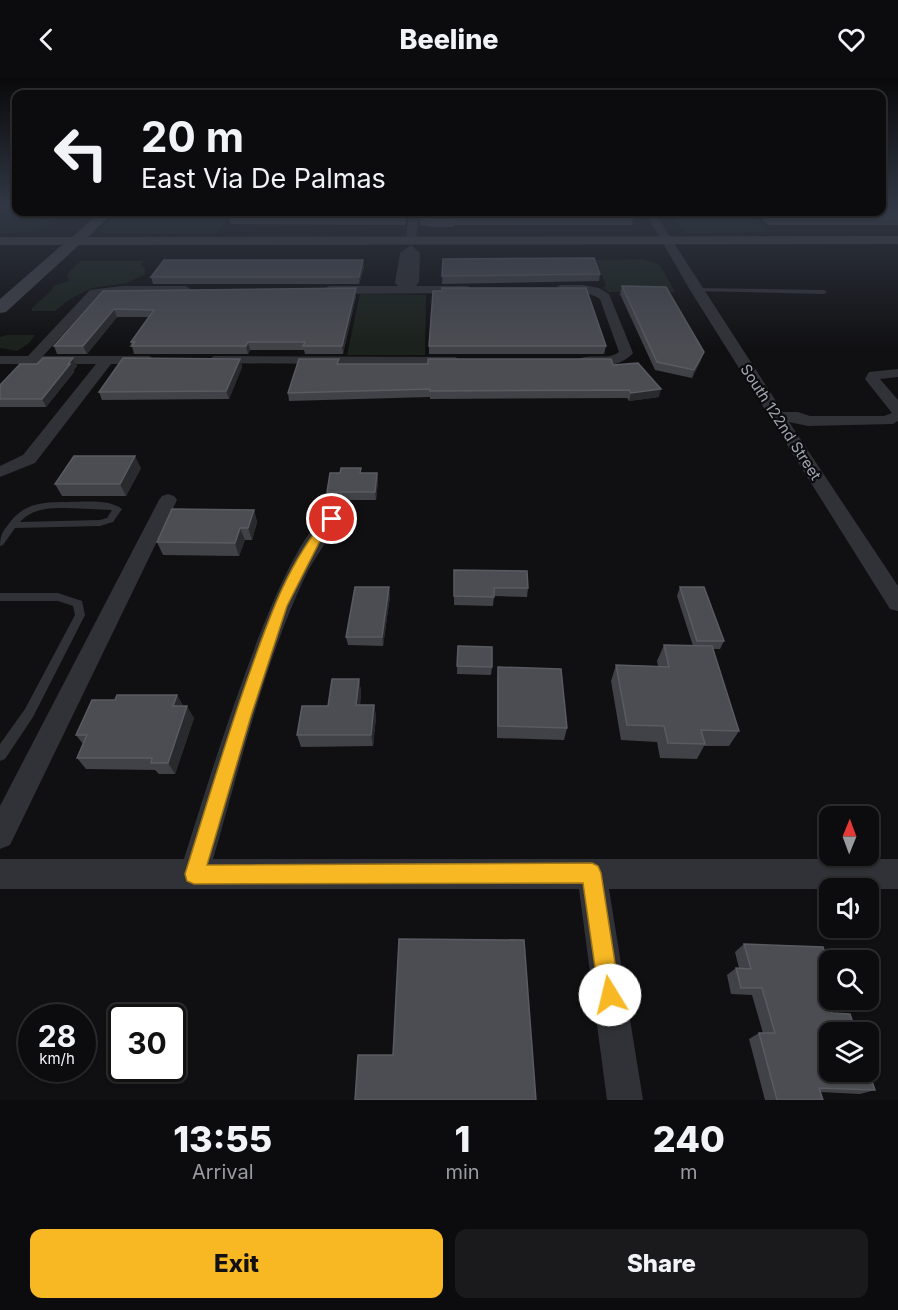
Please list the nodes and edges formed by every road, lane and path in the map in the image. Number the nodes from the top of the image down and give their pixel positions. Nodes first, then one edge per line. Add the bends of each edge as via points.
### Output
1 (60, 254) edge
2 (415, 254) edge
3 (675, 254) edge
4 (548, 289) edge
5 (195, 290) edge
6 (315, 290) edge
7 (407, 290) junction
8 (478, 290) edge
9 (696, 290) junction
10 (824, 292) dead end
11 (0, 308) edge
12 (0, 360) edge
13 (32, 360) junction
14 (107, 360) junction
15 (165, 360) edge
16 (201, 360) edge
17 (472, 361) edge
18 (566, 361) edge
19 (898, 373) edge
20 (896, 414) edge
21 (778, 417) junction
22 (0, 472) edge
23 (168, 500) dead end
24 (332, 519) dead end
25 (12, 525) junction
26 (0, 543) edge
27 (0, 597) edge
28 (898, 603) edge
29 (0, 755) edge
30 (0, 835) edge
31 (592, 873) junction
32 (0, 874) edge
33 (194, 874) junction
34 (898, 874) edge
35 (625, 1100) edge

1 - 11 main road
2 - 7 street via 401,283
3 - 9 street, South 122nd Street
4 - 18 street via 599,291 605,297 626,353 622,359 613,361
5 - 13 street via 94,293
6 - 7 street
7 - 8 street
9 - 10 lane
9 - 21 street, South 122nd Street
12 - 13 street
13 - 14 street
14 - 15 street
14 - 22 street via 29,459
16 - 17 street
19 - 20 street via 874,375 872,379
20 - 21 street via 887,421
21 - 28 street, South 122nd Street
23 - 30 street
24 - 33 street via 314,540 280,606
25 - 25 lane via 27,510 40,506 117,508 110,520 100,523
25 - 26 lane
27 - 29 lane via 58,597 78,604 81,615 29,713
31 - 33 street
31 - 34 street
31 - 35 street
32 - 33 street

